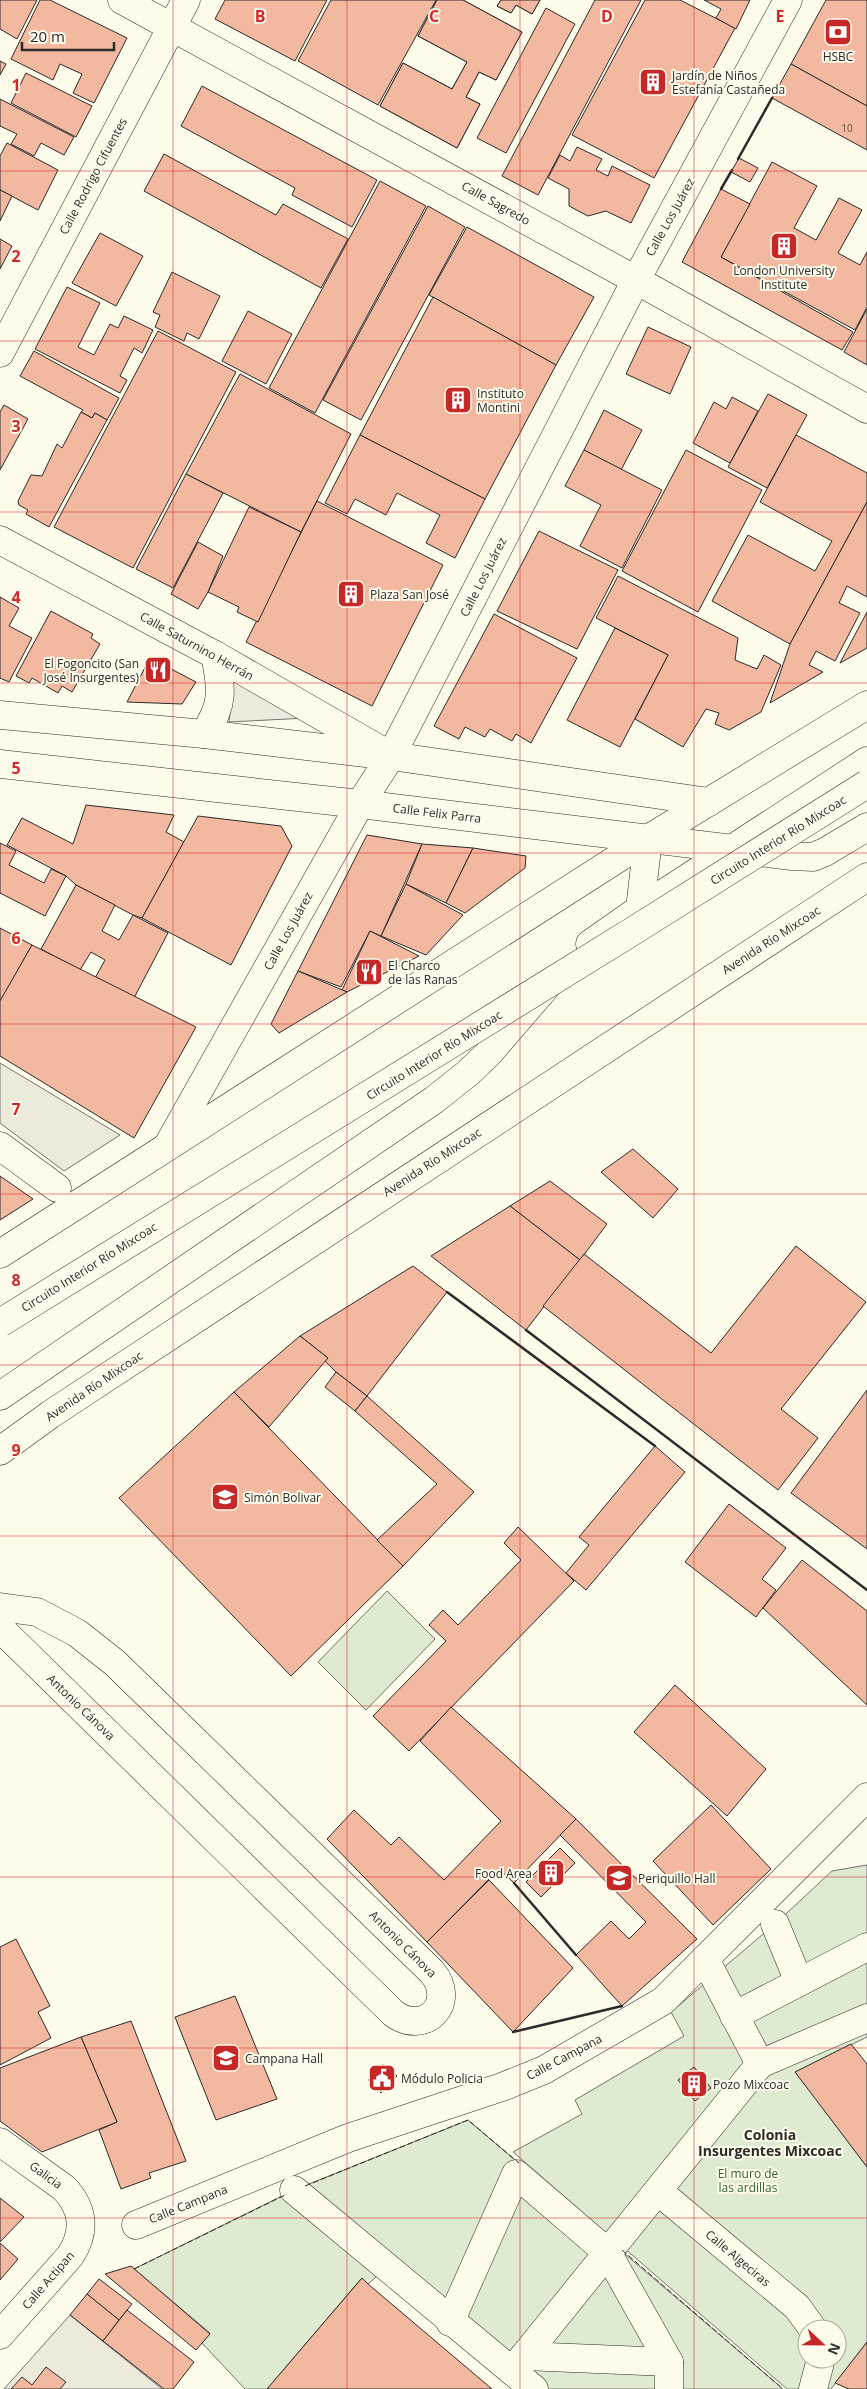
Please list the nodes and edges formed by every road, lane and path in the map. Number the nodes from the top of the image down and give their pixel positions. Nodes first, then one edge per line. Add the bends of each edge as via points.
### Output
1 (122, 0) edge
2 (186, 0) edge
3 (788, 0) edge
4 (173, 27) junction
5 (636, 280) junction
6 (0, 353) edge
7 (867, 409) edge
8 (0, 540) edge
9 (215, 655) junction
10 (867, 704) edge
11 (0, 715) edge
12 (204, 734) junction
13 (391, 756) junction
14 (867, 761) edge
15 (0, 764) edge
16 (867, 784) edge
17 (709, 802) junction
18 (360, 804) junction
19 (867, 827) edge
20 (648, 839) junction
21 (729, 850) junction
22 (867, 877) edge
23 (640, 909) junction
24 (0, 1146) edge
25 (167, 1147) junction
26 (56, 1188) dead end
27 (0, 1254) edge
28 (0, 1322) edge
29 (0, 1396) edge
30 (0, 1452) edge
31 (0, 1606) edge
32 (0, 1628) edge
33 (867, 1797) edge
34 (774, 1924) dead end
35 (867, 1948) edge
36 (705, 1959) junction
37 (799, 1982) junction
38 (734, 2016) junction
39 (867, 2018) edge
40 (760, 2064) junction
41 (0, 2142) edge
42 (294, 2190) dead end
43 (658, 2191) junction
44 (81, 2218) joint
45 (136, 2225) dead end
46 (607, 2252) junction
47 (805, 2319) edge
48 (450, 2322) junction
49 (0, 2334) edge
50 (669, 2362) junction
51 (518, 2364) junction
52 (818, 2369) edge
53 (534, 2389) edge
54 (670, 2389) edge
55 (813, 2389) edge

1 - 4 main road, Calle Sagredo
2 - 4 main road, Calle Rodrigo Cifuentes
3 - 5 main road, Calle Los Juárez
4 - 5 main road, Calle Sagredo
4 - 6 main road, Calle Rodrigo Cifuentes
5 - 7 main road, Calle Sagredo
5 - 13 main road, Calle Los Juárez
8 - 9 main road, Calle Saturnino Herrán
9 - 12 main road via 221,682 220,700 215,718
9 - 13 main road, Calle Saturnino Herrán
10 - 17 main road
11 - 12 main road
12 - 13 main road
13 - 17 main road
13 - 18 main road, Calle Los Juárez
14 - 21 main road
15 - 18 main road, Calle Felix Parra
16 - 28 main road, Circuito Interior Río Mixcoac, bridge
17 - 20 main road
18 - 20 main road, Calle Felix Parra
18 - 25 main road, Calle Los Juárez
19 - 21 main road, Calle Felix Parra via 813,857
20 - 21 main road, Calle Felix Parra
20 - 23 main road
20 - 25 main road
21 - 23 main road
22 - 30 main road, Avenida Río Mixcoac via 76,1398
23 - 29 main road via 564,966 488,1054 434,1100
24 - 26 main road
25 - 27 main road
31 - 32 main road, Antonio Cánova via 37,1612 77,1633 115,1663 432,1972 441,1988 439,2006 434,2013 418,2022 408,2022 393,2013
33 - 36 main road, Calle Campana
34 - 37 main road
35 - 37 main road
36 - 38 main road
36 - 45 main road, Calle Campana via 663,2001 544,2070 348,2138
37 - 38 main road
38 - 40 main road
39 - 40 main road
40 - 43 main road
41 - 44 main road, Galicia via 64,2188 75,2202
42 - 48 main road
43 - 46 main road
43 - 47 main road, Calle Algeciras via 796,2307
44 - 49 main road, Calle Actipan via 78,2245
46 - 48 main road via 516,2174
46 - 50 main road
46 - 51 main road
48 - 51 main road
50 - 51 main road
50 - 54 main road
51 - 53 main road
52 - 55 main road

